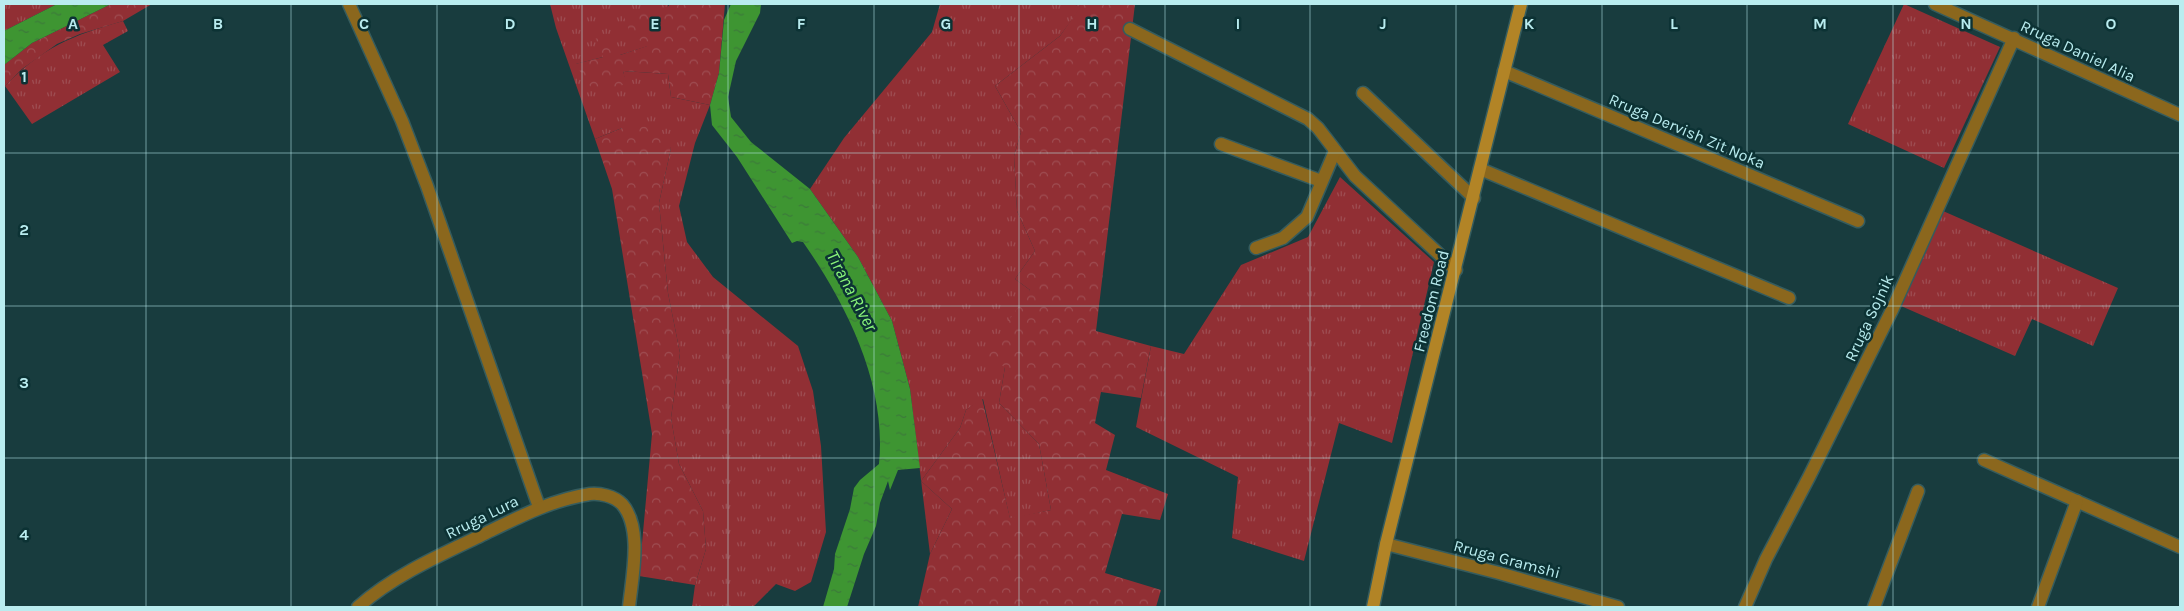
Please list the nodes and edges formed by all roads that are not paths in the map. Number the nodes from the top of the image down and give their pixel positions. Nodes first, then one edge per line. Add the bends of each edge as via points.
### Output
1 (349, 4) edge
2 (1521, 4) edge
3 (1935, 4) edge
4 (1130, 29) dead end
5 (2014, 38) junction
6 (1504, 71) junction
7 (1363, 93) dead end
8 (2180, 115) edge
9 (1222, 144) dead end
10 (1335, 151) junction
11 (1480, 169) junction
12 (1321, 181) junction
13 (1474, 198) junction
14 (1858, 221) dead end
15 (1256, 248) dead end
16 (1456, 270) junction
17 (1789, 298) dead end
18 (1984, 460) dead end
19 (1918, 491) dead end
20 (2077, 501) junction
21 (539, 508) junction
22 (1386, 544) junction
23 (2180, 547) edge
24 (358, 607) edge
25 (629, 607) edge
26 (1373, 607) edge
27 (1618, 607) edge
28 (1745, 607) edge
29 (1874, 607) edge
30 (2038, 607) edge

1 - 21 street via 402,120 427,186
2 - 6 main road, Freedom Road
3 - 5 street, Rruga Daniel Alia
4 - 10 street via 1300,115 1318,128
5 - 8 street, Rruga Daniel Alia
5 - 28 street, Rruga Sojnik via 1892,310
6 - 11 main road, Freedom Road
6 - 14 street, Rruga Dervish Zit Noka
7 - 13 street
9 - 12 street
10 - 12 street
10 - 16 street via 1355,176
11 - 13 main road, Freedom Road
11 - 17 street
12 - 15 street via 1307,217 1283,238
13 - 16 main road, Freedom Road
16 - 22 main road, Freedom Road
18 - 20 street
19 - 29 street
20 - 23 street
20 - 30 street
21 - 24 street, Rruga Lura via 413,570
21 - 25 street, Rruga Lura via 591,494 602,494 620,502 633,523
22 - 26 main road, Freedom Road
22 - 27 street, Rruga Gramshi

